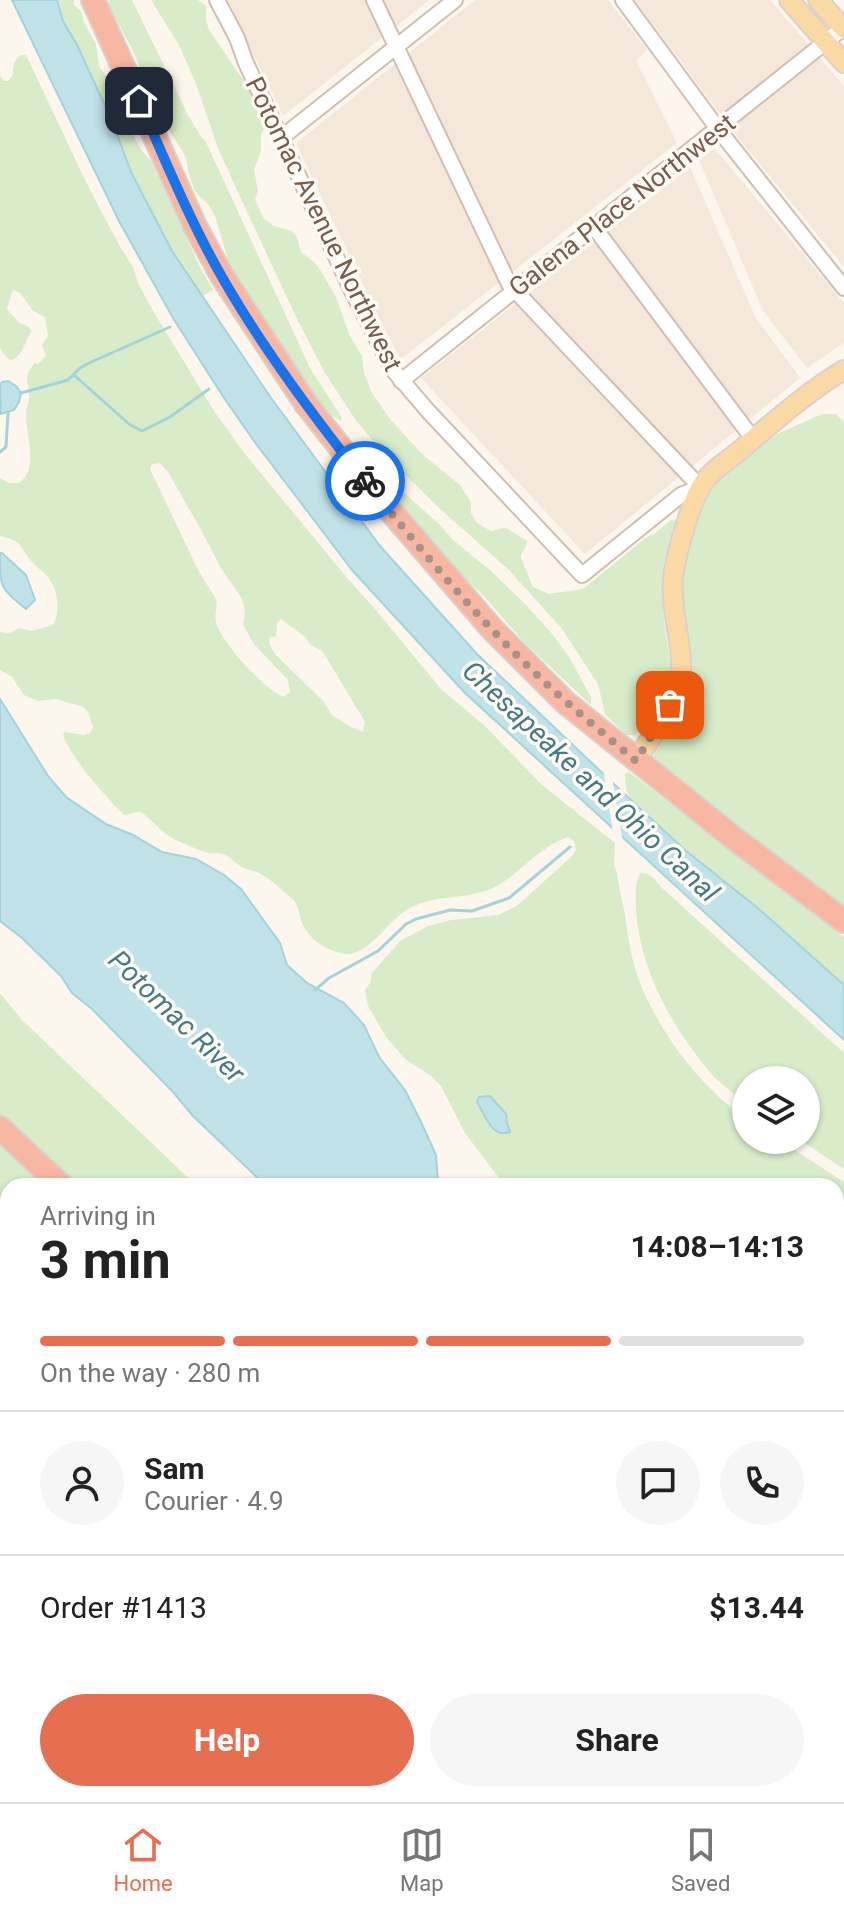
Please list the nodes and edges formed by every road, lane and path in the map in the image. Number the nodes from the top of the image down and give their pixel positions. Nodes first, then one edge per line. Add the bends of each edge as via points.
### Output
1 (93, 0) edge
2 (217, 0) edge
3 (374, 0) edge
4 (455, 0) edge
5 (623, 0) edge
6 (789, 0) edge
7 (818, 0) edge
8 (843, 29) edge
9 (825, 42) junction
10 (396, 47) junction
11 (844, 63) edge
12 (718, 129) junction
13 (281, 138) junction
14 (594, 227) junction
15 (844, 288) edge
16 (514, 291) junction
17 (844, 370) edge
18 (401, 381) junction
19 (753, 439) junction
20 (700, 487) junction
21 (636, 761) junction
22 (844, 921) edge
23 (0, 1128) edge
24 (0, 1149) edge
25 (31, 1178) edge
26 (53, 1178) edge

1 - 21 highway via 213,260 289,381 484,621 565,702
2 - 13 street, Potomac Avenue Northwest
3 - 10 street
4 - 10 street
5 - 12 street
6 - 9 main road
7 - 8 main road
8 - 9 street, Galena Place Northwest
9 - 11 main road
9 - 12 street, Galena Place Northwest
10 - 13 street
10 - 16 street
12 - 14 street, Galena Place Northwest
12 - 15 street
13 - 18 street, Potomac Avenue Northwest via 364,316
14 - 16 street, Galena Place Northwest
14 - 19 street
16 - 18 street, Galena Place Northwest
16 - 20 street
17 - 19 main road
18 - 20 street, Potomac Avenue Northwest via 582,575 681,495
19 - 20 main road
20 - 21 main road via 673,576 681,679
21 - 22 highway
23 - 26 highway
24 - 25 highway

